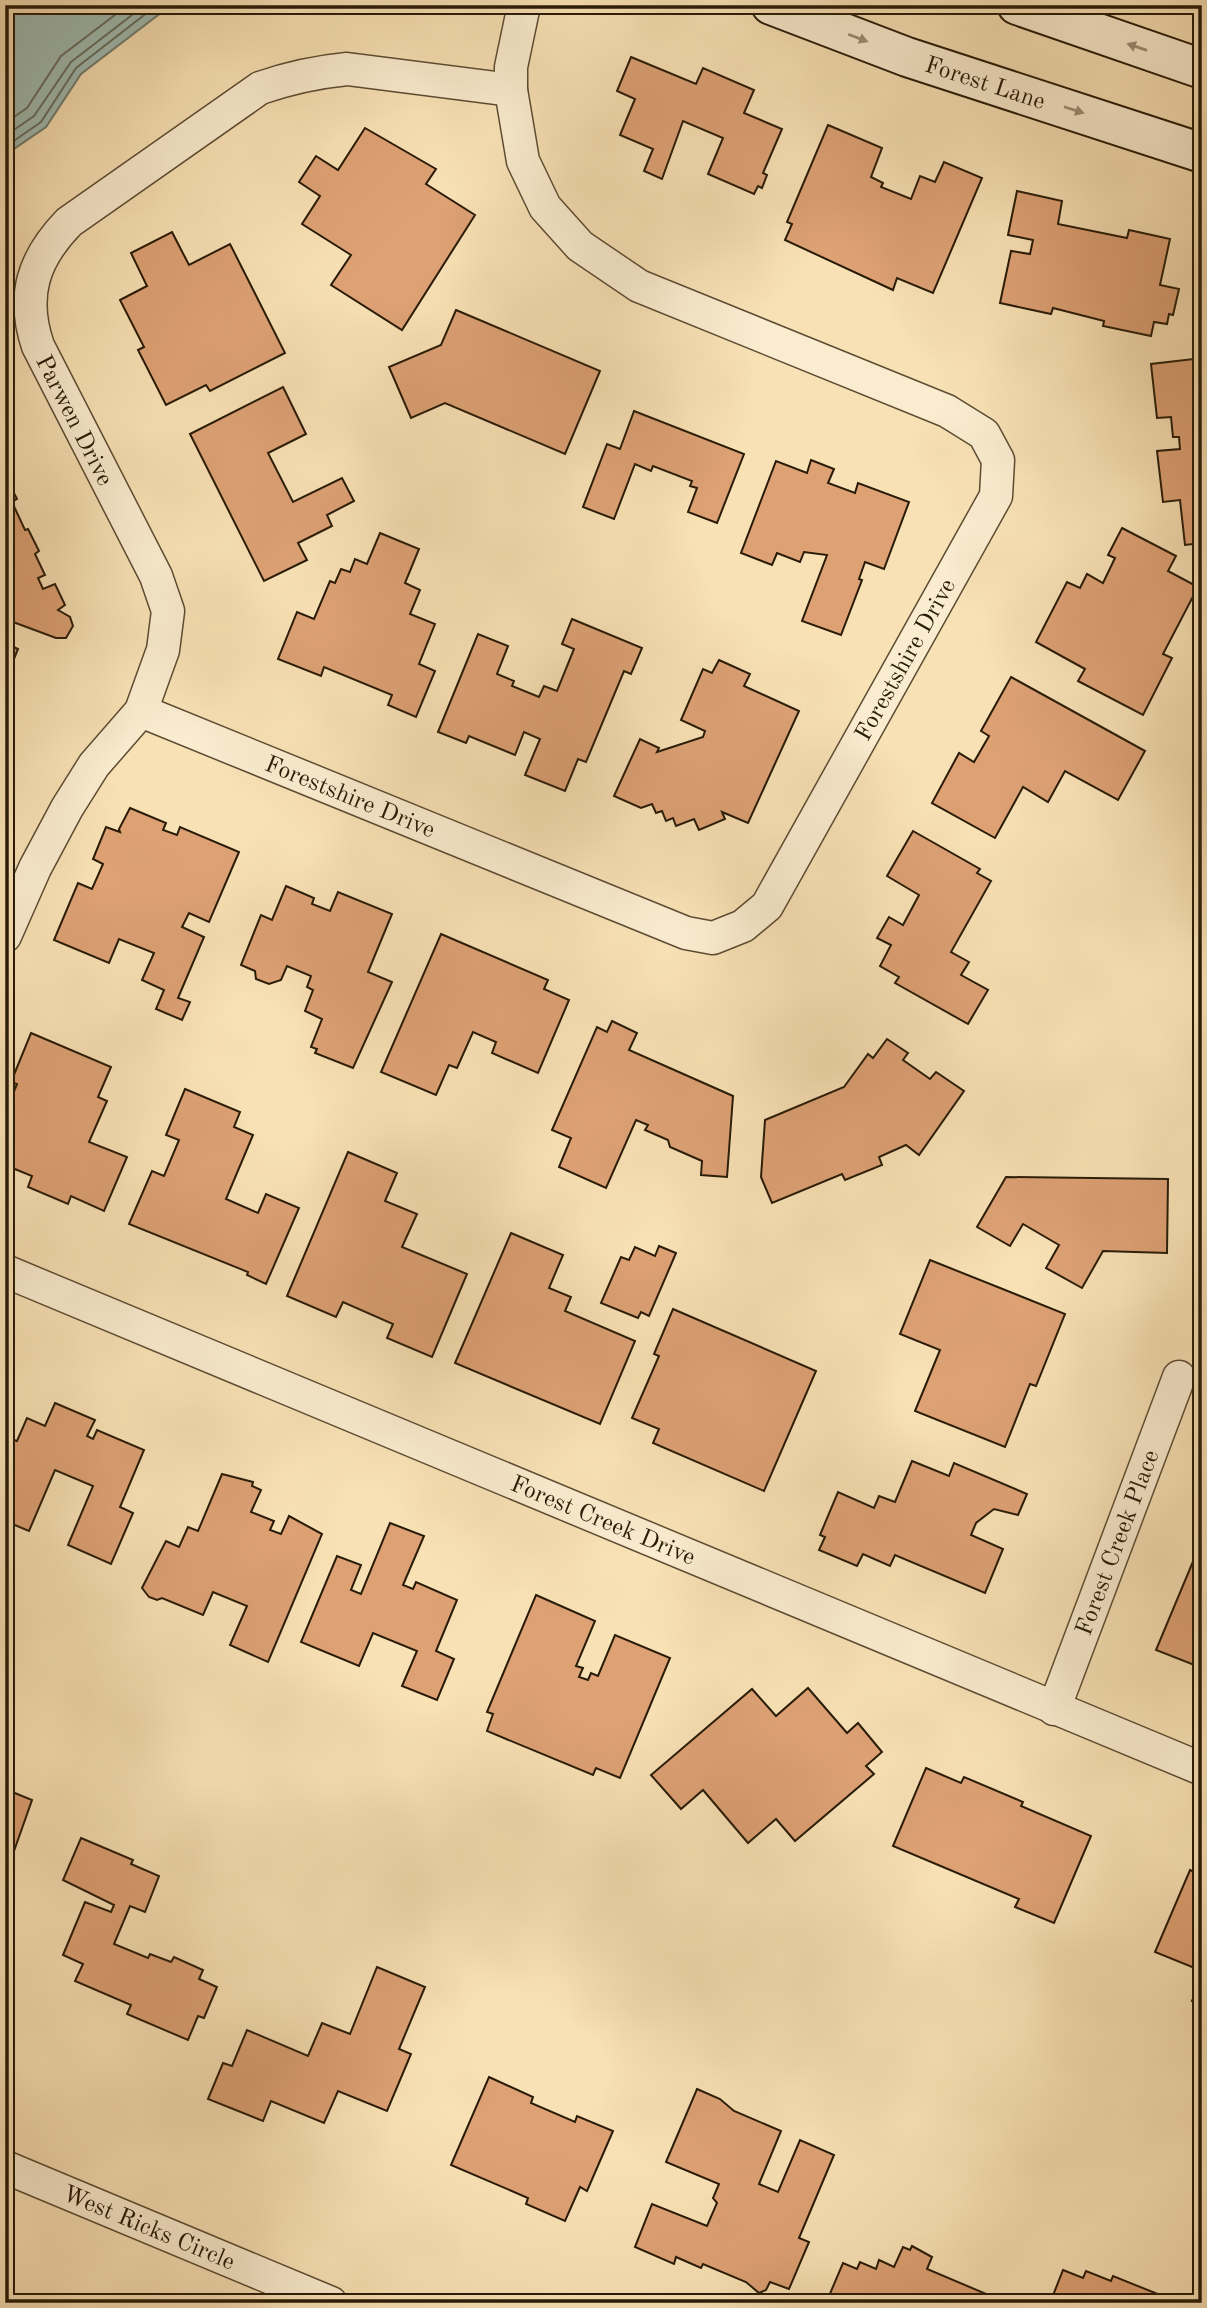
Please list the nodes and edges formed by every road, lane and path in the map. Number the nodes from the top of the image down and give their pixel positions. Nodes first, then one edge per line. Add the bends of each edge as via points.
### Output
1 (524, 5) edge
2 (771, 5) edge
3 (1017, 5) edge
4 (1202, 69) edge
5 (511, 90) junction
6 (1202, 153) edge
7 (141, 711) junction
8 (5, 936) edge
9 (5, 1271) edge
10 (1179, 1377) dead end
11 (1054, 1709) junction
12 (1202, 1769) edge
13 (5, 2167) edge
14 (331, 2303) edge

1 - 5 street, Forestshire Drive
2 -> 6 main road, Forest Lane via 907,57
4 -> 3 main road
5 - 7 street, Parwen Drive via 347,69 293,77 260,88 69,222 41,259 30,304 38,346 156,576 168,611 163,650
5 - 7 street, Forestshire Drive via 523,161 545,207 580,246 639,286 947,411 984,434 998,460 996,496 767,905 743,926 713,938 686,933
7 - 8 street, Parwen Drive via 94,765 66,808
9 - 11 street, Forest Creek Drive
10 - 11 street, Forest Creek Place
11 - 12 street, Forest Creek Drive
13 - 14 street, West Ricks Circle

